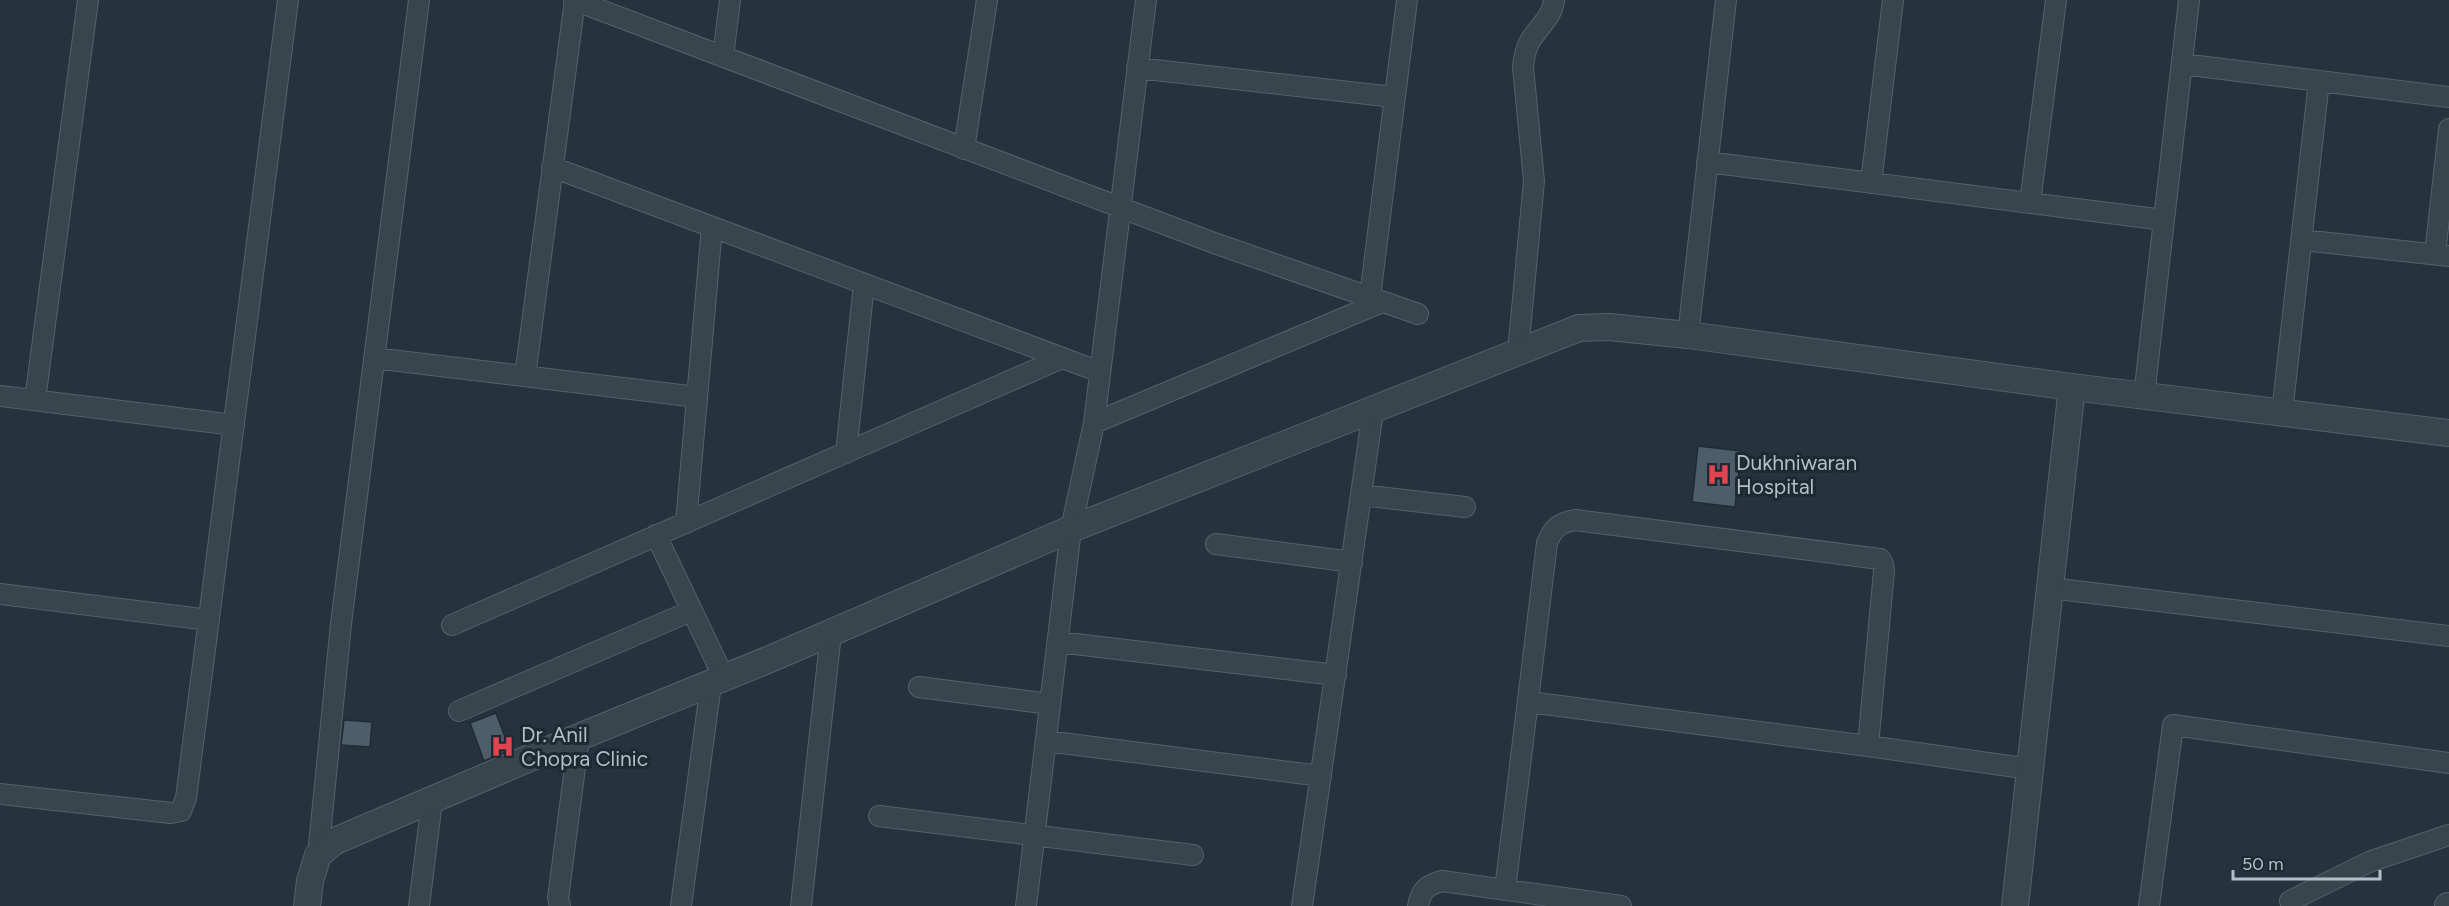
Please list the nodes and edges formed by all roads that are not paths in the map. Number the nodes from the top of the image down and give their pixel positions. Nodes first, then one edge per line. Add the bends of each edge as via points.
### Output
1 (88, 0) edge
2 (288, 0) edge
3 (419, 0) edge
4 (730, 0) edge
5 (987, 0) edge
6 (1146, 0) edge
7 (1407, 0) edge
8 (1554, 0) edge
9 (1726, 0) edge
10 (1893, 0) edge
11 (2056, 0) edge
12 (2189, 0) edge
13 (579, 1) edge
14 (723, 57) junction
15 (2182, 64) junction
16 (1137, 68) junction
17 (2319, 81) junction
18 (1394, 97) junction
19 (2449, 97) edge
20 (2449, 129) edge
21 (964, 148) junction
22 (1707, 162) junction
23 (552, 167) junction
24 (1871, 183) junction
25 (2030, 203) junction
26 (1119, 207) junction
27 (2164, 220) junction
28 (712, 227) junction
29 (2302, 240) junction
30 (2442, 255) edge
31 (864, 284) junction
32 (1376, 299) junction
33 (1418, 314) dead end
34 (1688, 335) junction
35 (1518, 352) junction
36 (374, 358) junction
37 (1062, 358) junction
38 (1100, 372) junction
39 (525, 376) junction
40 (2073, 387) junction
41 (0, 396) edge
42 (2144, 396) junction
43 (697, 397) junction
44 (35, 400) junction
45 (1373, 411) junction
46 (2282, 413) junction
47 (1094, 423) junction
48 (234, 425) junction
49 (2449, 433) edge
50 (846, 453) junction
51 (1361, 495) junction
52 (1465, 507) dead end
53 (686, 523) junction
54 (1071, 529) junction
55 (656, 535) junction
56 (1215, 544) dead end
57 (1352, 562) junction
58 (2050, 588) junction
59 (0, 594) edge
60 (691, 611) junction
61 (209, 620) junction
62 (452, 625) dead end
63 (831, 633) junction
64 (2449, 636) edge
65 (1058, 642) junction
66 (1336, 675) junction
67 (717, 681) junction
68 (919, 687) dead end
69 (1529, 702) junction
70 (1050, 704) junction
71 (459, 711) dead end
72 (579, 737) junction
73 (1046, 741) junction
74 (1868, 746) junction
75 (2449, 763) edge
76 (2030, 769) junction
77 (1321, 776) junction
78 (0, 794) edge
79 (432, 801) junction
80 (879, 816) dead end
81 (1034, 835) junction
82 (2449, 835) edge
83 (318, 855) junction
84 (1193, 855) dead end
85 (1505, 891) junction
86 (2286, 904) edge
87 (307, 906) edge
88 (419, 906) edge
89 (560, 906) edge
90 (681, 906) edge
91 (801, 906) edge
92 (1026, 906) edge
93 (1302, 906) edge
94 (1418, 906) edge
95 (1621, 906) edge
96 (2015, 906) edge
97 (2149, 906) edge

1 - 44 street
2 - 48 street
3 - 36 street
4 - 14 street
5 - 21 street
6 - 16 street
7 - 18 street
8 - 35 street via 1546,21 1524,54 1534,181
9 - 22 street
10 - 24 street
11 - 25 street
12 - 15 street
13 - 14 street
13 - 23 street
14 - 21 street
15 - 17 street
15 - 27 street
16 - 18 street
16 - 26 street
17 - 19 street
17 - 29 street
18 - 32 street
20 - 30 street
21 - 26 street
22 - 24 street
22 - 34 street
23 - 28 street
23 - 39 street
24 - 25 street
25 - 27 street
26 - 32 street
26 - 38 street
27 - 42 street
28 - 31 street
28 - 43 street
29 - 30 street
29 - 46 street
31 - 37 street
31 - 50 street
32 - 33 street
32 - 47 street
34 - 35 street via 1579,328
34 - 40 street
35 - 45 street
36 - 39 street
36 - 83 street via 341,624
37 - 38 street
37 - 50 street
38 - 47 street
39 - 43 street
40 - 42 street
40 - 58 street
41 - 44 street
42 - 46 street
43 - 53 street
44 - 48 street
45 - 51 street
45 - 54 street
46 - 49 street
47 - 54 street
48 - 61 street
50 - 53 street
51 - 52 street
51 - 57 street
53 - 55 street
54 - 63 street
54 - 65 street
55 - 60 street
55 - 62 street
56 - 57 street
57 - 66 street
58 - 64 street
58 - 76 street
59 - 61 street
60 - 67 street
60 - 71 street
61 - 78 street via 182,811 171,813
63 - 67 street
63 - 91 street
65 - 66 street
65 - 70 street
66 - 77 street
67 - 72 street
67 - 90 street
68 - 70 street
69 - 74 street
69 - 74 street via 1547,543 1552,530 1562,522 1575,520 1872,557 1880,559 1884,571
69 - 85 street
70 - 73 street
72 - 79 street
72 - 89 street
73 - 77 street
73 - 81 street
74 - 76 street
75 - 97 street via 2172,725
76 - 96 street
77 - 93 street
79 - 83 street via 335,841
79 - 88 street
80 - 81 street
81 - 84 street
81 - 92 street
82 - 86 street via 2369,862
83 - 87 street
85 - 94 street via 1442,881 1430,884 1422,892
85 - 95 street

